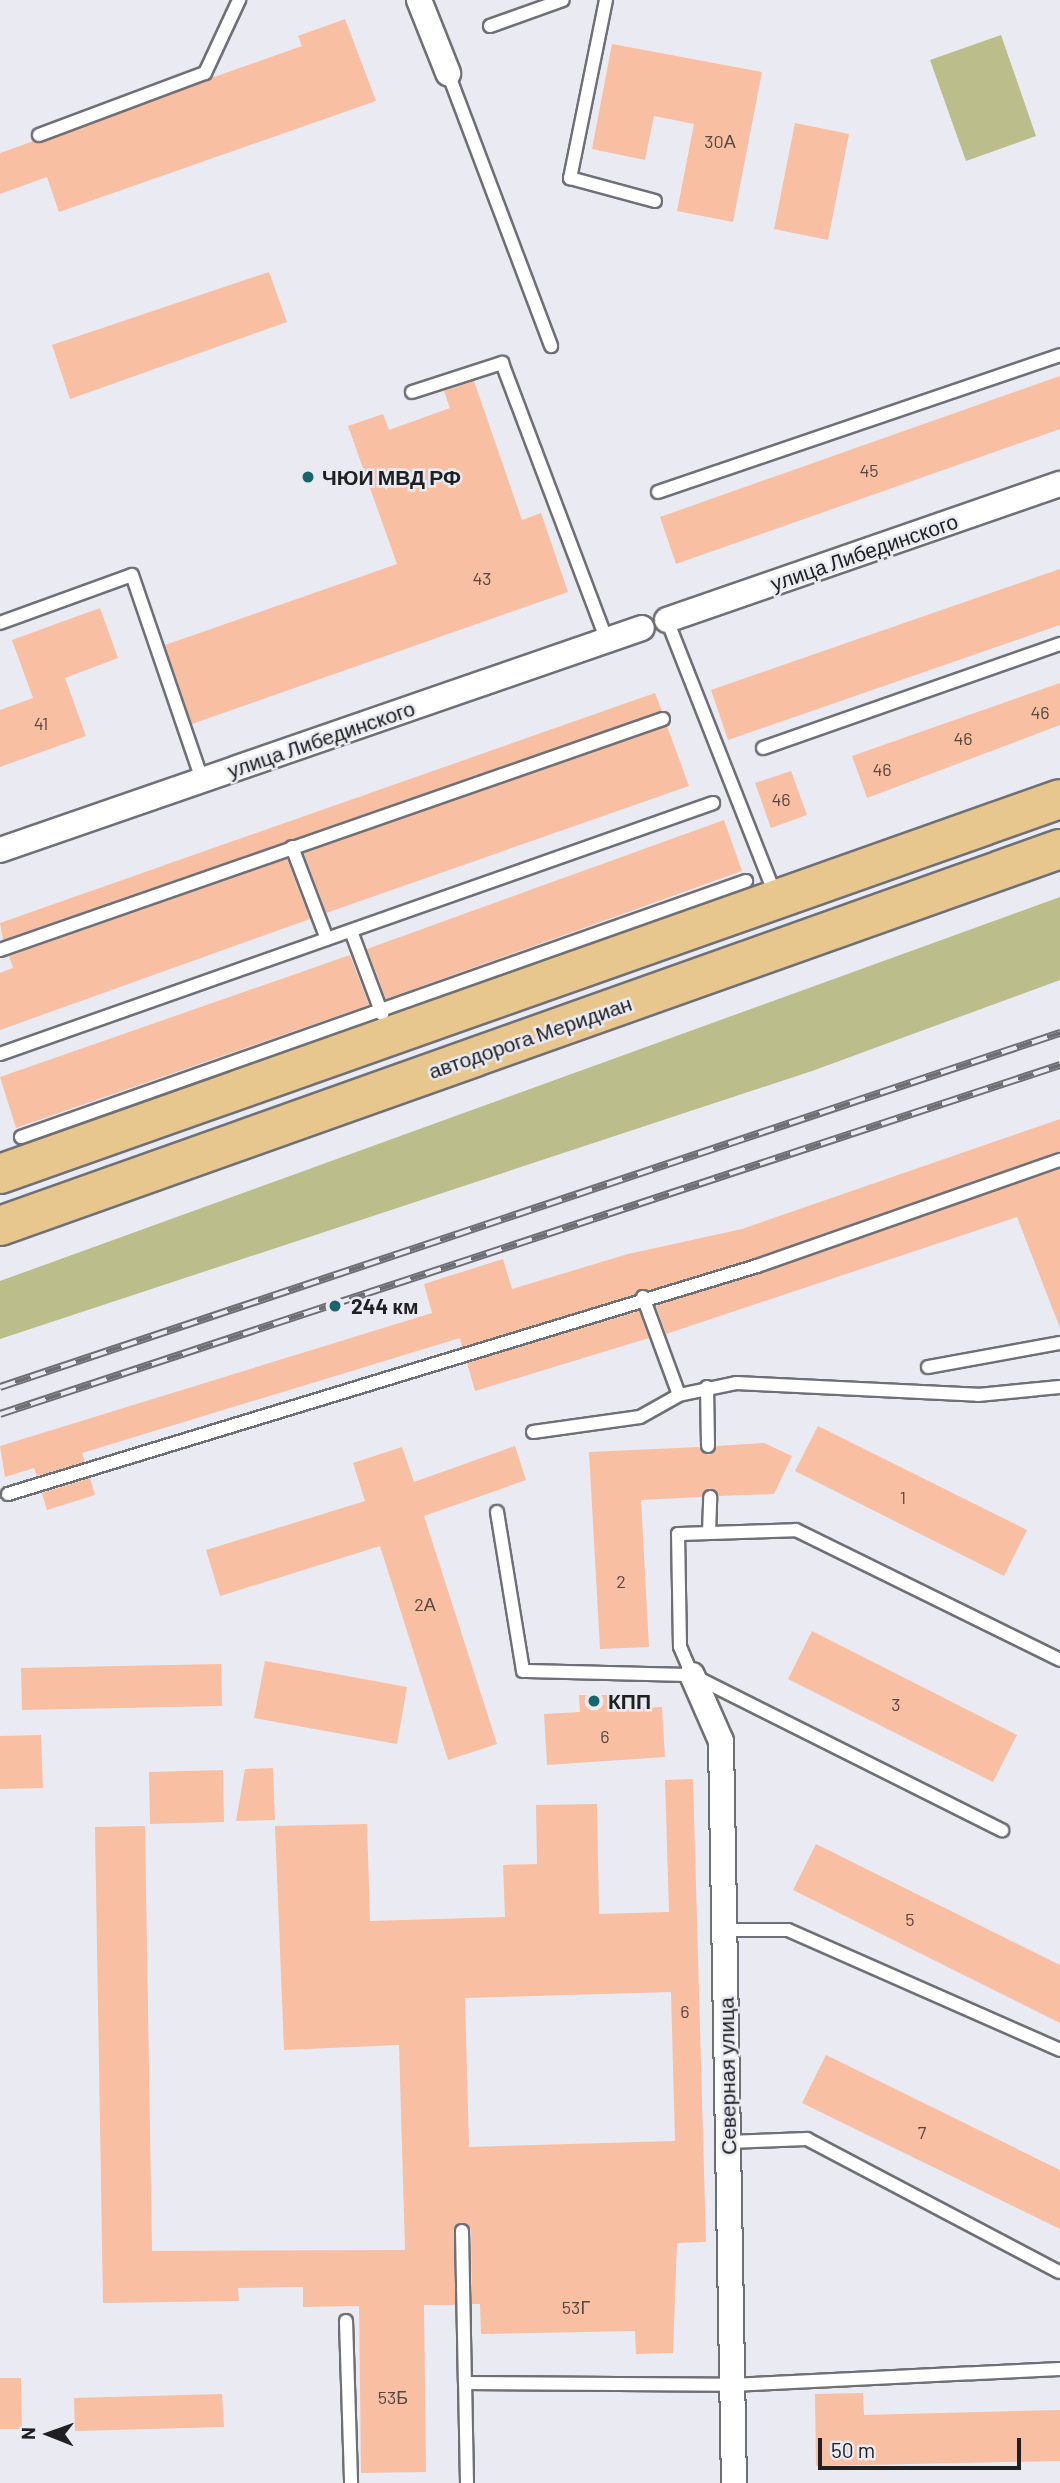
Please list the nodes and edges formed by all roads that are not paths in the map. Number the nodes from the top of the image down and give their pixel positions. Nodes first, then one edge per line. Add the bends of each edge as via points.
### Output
1 (239, 0) edge
2 (419, 0) edge
3 (563, 0) edge
4 (606, 0) edge
5 (490, 26) dead end
6 (448, 73) joint
7 (39, 135) dead end
8 (655, 201) dead end
9 (551, 346) dead end
10 (1060, 355) edge
11 (412, 393) dead end
12 (1060, 484) edge
13 (658, 492) dead end
14 (667, 620) joint
15 (0, 623) edge
16 (642, 628) dead end
17 (607, 640) junction
18 (1060, 643) edge
19 (663, 719) dead end
20 (764, 748) dead end
21 (202, 780) junction
22 (1060, 799) edge
23 (713, 803) dead end
24 (292, 847) junction
25 (1060, 849) edge
26 (0, 850) edge
27 (761, 889) junction
28 (351, 931) junction
29 (327, 939) junction
30 (0, 950) edge
31 (382, 1014) junction
32 (0, 1054) edge
33 (21, 1137) dead end
34 (1060, 1160) edge
35 (0, 1174) edge
36 (0, 1226) edge
37 (643, 1297) junction
38 (1060, 1343) edge
39 (928, 1367) dead end
40 (707, 1387) junction
41 (1060, 1387) edge
42 (679, 1395) junction
43 (533, 1432) dead end
44 (708, 1446) dead end
45 (8, 1494) dead end
46 (710, 1497) dead end
47 (497, 1512) dead end
48 (709, 1533) junction
49 (1060, 1660) edge
50 (692, 1675) junction
51 (1002, 1830) dead end
52 (724, 1930) junction
53 (1060, 2050) edge
54 (728, 2142) junction
55 (462, 2231) dead end
56 (1059, 2272) edge
57 (346, 2320) dead end
58 (1060, 2369) edge
59 (465, 2383) junction
60 (732, 2385) junction
61 (351, 2483) edge
62 (467, 2483) edge
63 (734, 2483) edge

1 - 7 lane via 205,73
2 - 6 street
3 - 5 lane
4 - 8 lane via 570,178
6 - 9 lane
10 - 13 lane
11 - 17 lane via 502,363
12 - 14 street, улица Либединского
14 - 27 lane
15 - 21 lane via 132,575
16 - 17 street, улица Либединского
17 - 21 street, улица Либединского
18 - 20 lane
19 - 24 lane
21 - 26 street, улица Либединского
22 - 27 main road
23 - 28 lane
24 - 29 lane
24 - 30 lane
25 - 36 main road, автодорога Меридиан
27 - 31 lane
27 - 35 main road
28 - 29 lane
28 - 31 lane
29 - 32 lane
31 - 33 lane
34 - 37 lane via 757,1266
37 - 42 lane
37 - 45 lane
38 - 39 lane
40 - 41 lane via 978,1395
40 - 42 lane
40 - 44 lane
42 - 43 lane via 640,1417
46 - 48 lane
47 - 50 lane via 523,1671
48 - 49 lane via 796,1530
48 - 50 lane via 678,1534 680,1647
50 - 51 lane
50 - 52 street, Северная улица via 721,1741
52 - 53 lane via 788,1930
52 - 54 street, Северная улица
54 - 56 lane via 807,2139
54 - 60 street, Северная улица
55 - 59 lane
57 - 61 lane
58 - 60 lane
59 - 60 lane
59 - 62 lane
60 - 63 street, Северная улица

